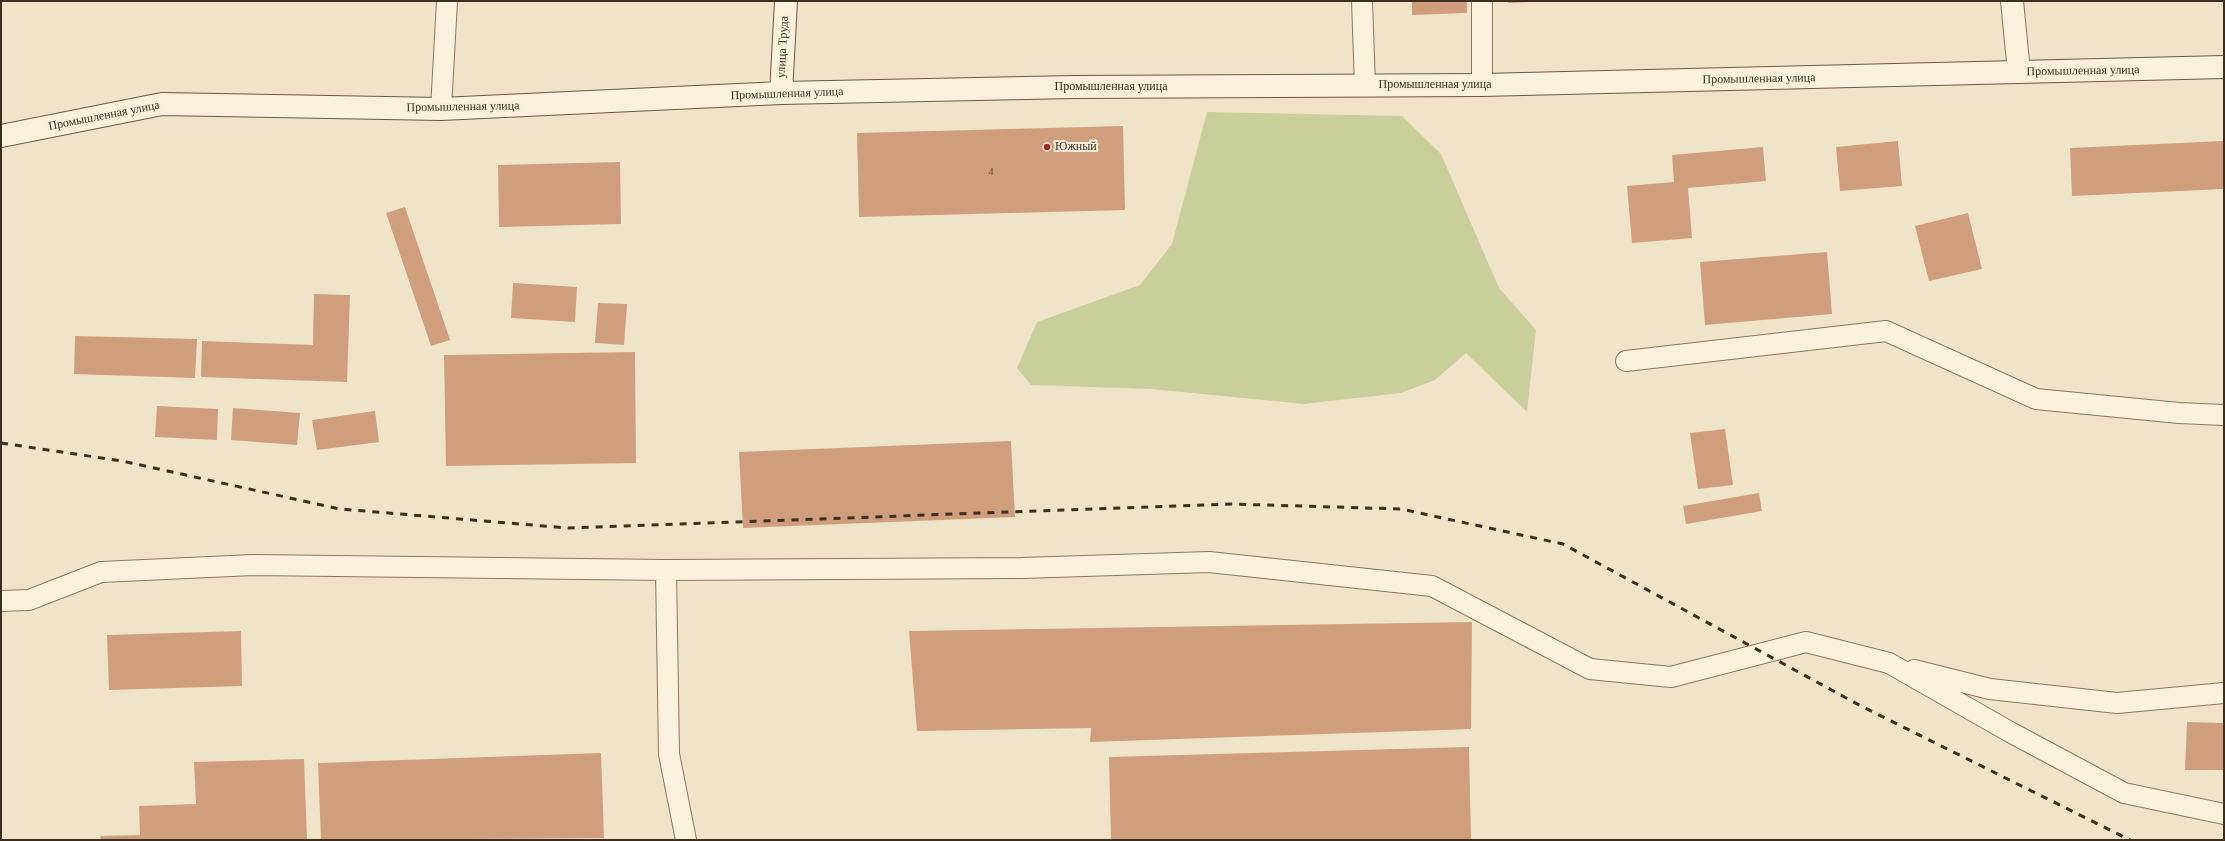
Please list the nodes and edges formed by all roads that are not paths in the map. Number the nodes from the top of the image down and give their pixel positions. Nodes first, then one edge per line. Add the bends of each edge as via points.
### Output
1 (447, 1) edge
2 (786, 1) edge
3 (1362, 1) edge
4 (1482, 1) edge
5 (2012, 1) edge
6 (2224, 67) edge
7 (2019, 72) junction
8 (1482, 85) junction
9 (1365, 86) junction
10 (781, 94) junction
11 (441, 109) junction
12 (1, 136) edge
13 (1626, 361) dead end
14 (2224, 415) edge
15 (666, 570) junction
16 (1, 602) edge
17 (1890, 663) junction
18 (2224, 693) edge
19 (2224, 814) edge
20 (686, 840) edge

1 - 11 lane
2 - 10 main road, улица Труда
3 - 9 lane
4 - 8 lane
5 - 7 main road
6 - 7 main road, Промышленная улица
7 - 8 main road, Промышленная улица
8 - 9 main road, Промышленная улица
9 - 10 main road, Промышленная улица via 1074,87
10 - 11 main road, Промышленная улица
11 - 12 main road, Промышленная улица via 162,104
13 - 14 lane via 1886,331 2036,399
15 - 16 lane via 253,565 101,572 29,600
15 - 17 lane via 1022,568 1209,562 1432,586 1590,669 1671,677 1806,642
15 - 20 lane via 669,754
17 - 18 lane via 1990,689 2116,703
17 - 19 lane via 2010,732 2124,793

